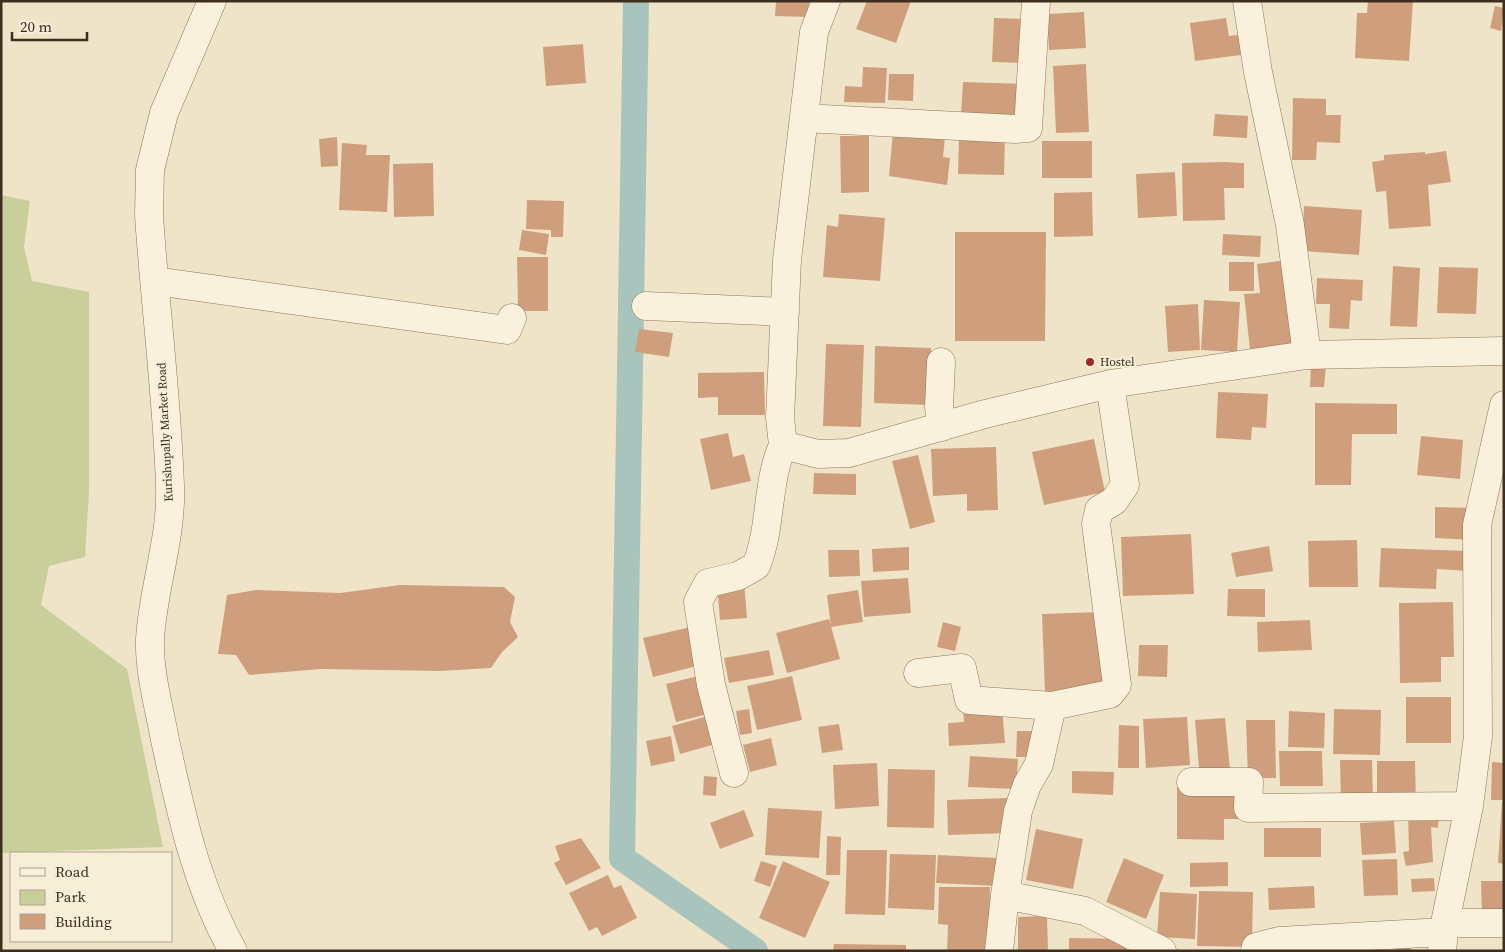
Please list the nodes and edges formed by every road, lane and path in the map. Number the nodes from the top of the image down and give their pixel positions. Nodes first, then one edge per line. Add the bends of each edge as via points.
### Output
1 (212, 1) edge
2 (826, 1) edge
3 (1036, 1) edge
4 (1247, 1) edge
5 (804, 118) junction
6 (155, 281) junction
7 (646, 306) dead end
8 (785, 312) junction
9 (512, 318) dead end
10 (1504, 351) edge
11 (1307, 355) junction
12 (941, 362) dead end
13 (1110, 384) junction
14 (1504, 405) edge
15 (942, 427) junction
16 (783, 445) junction
17 (918, 673) dead end
18 (1052, 706) junction
19 (734, 773) dead end
20 (1191, 782) dead end
21 (1469, 806) junction
22 (1005, 895) junction
23 (1504, 923) edge
24 (1444, 935) edge
25 (233, 951) edge
26 (999, 951) edge
27 (1162, 951) edge
28 (1255, 951) edge

1 - 6 street, Kurishupally Market Road via 164,113 156,140 150,170
2 - 5 street via 814,32
3 - 5 street via 1028,128 1015,130
4 - 11 street via 1258,72 1290,225
5 - 8 street via 787,260
6 - 9 street via 507,330
6 - 25 street, Kurishupally Market Road via 170,488 152,621 151,664 195,865
7 - 8 street
8 - 16 street via 780,418
10 - 11 street
11 - 13 street
12 - 15 street via 939,407
13 - 15 street via 1009,397
13 - 18 street via 1125,485 1114,501 1099,510 1096,524 1117,685 1110,694
14 - 21 street via 1477,525 1478,736
15 - 16 street via 849,453 818,454
16 - 19 street via 777,460 764,548 756,566 738,576 708,582 698,602 711,685
17 - 18 street via 962,668 970,700
18 - 22 street via 1038,764 1018,811
20 - 21 street via 1249,782 1248,808
21 - 24 street
22 - 26 street
22 - 27 street via 1085,911
23 - 24 street
24 - 28 street via 1279,941 1268,942

